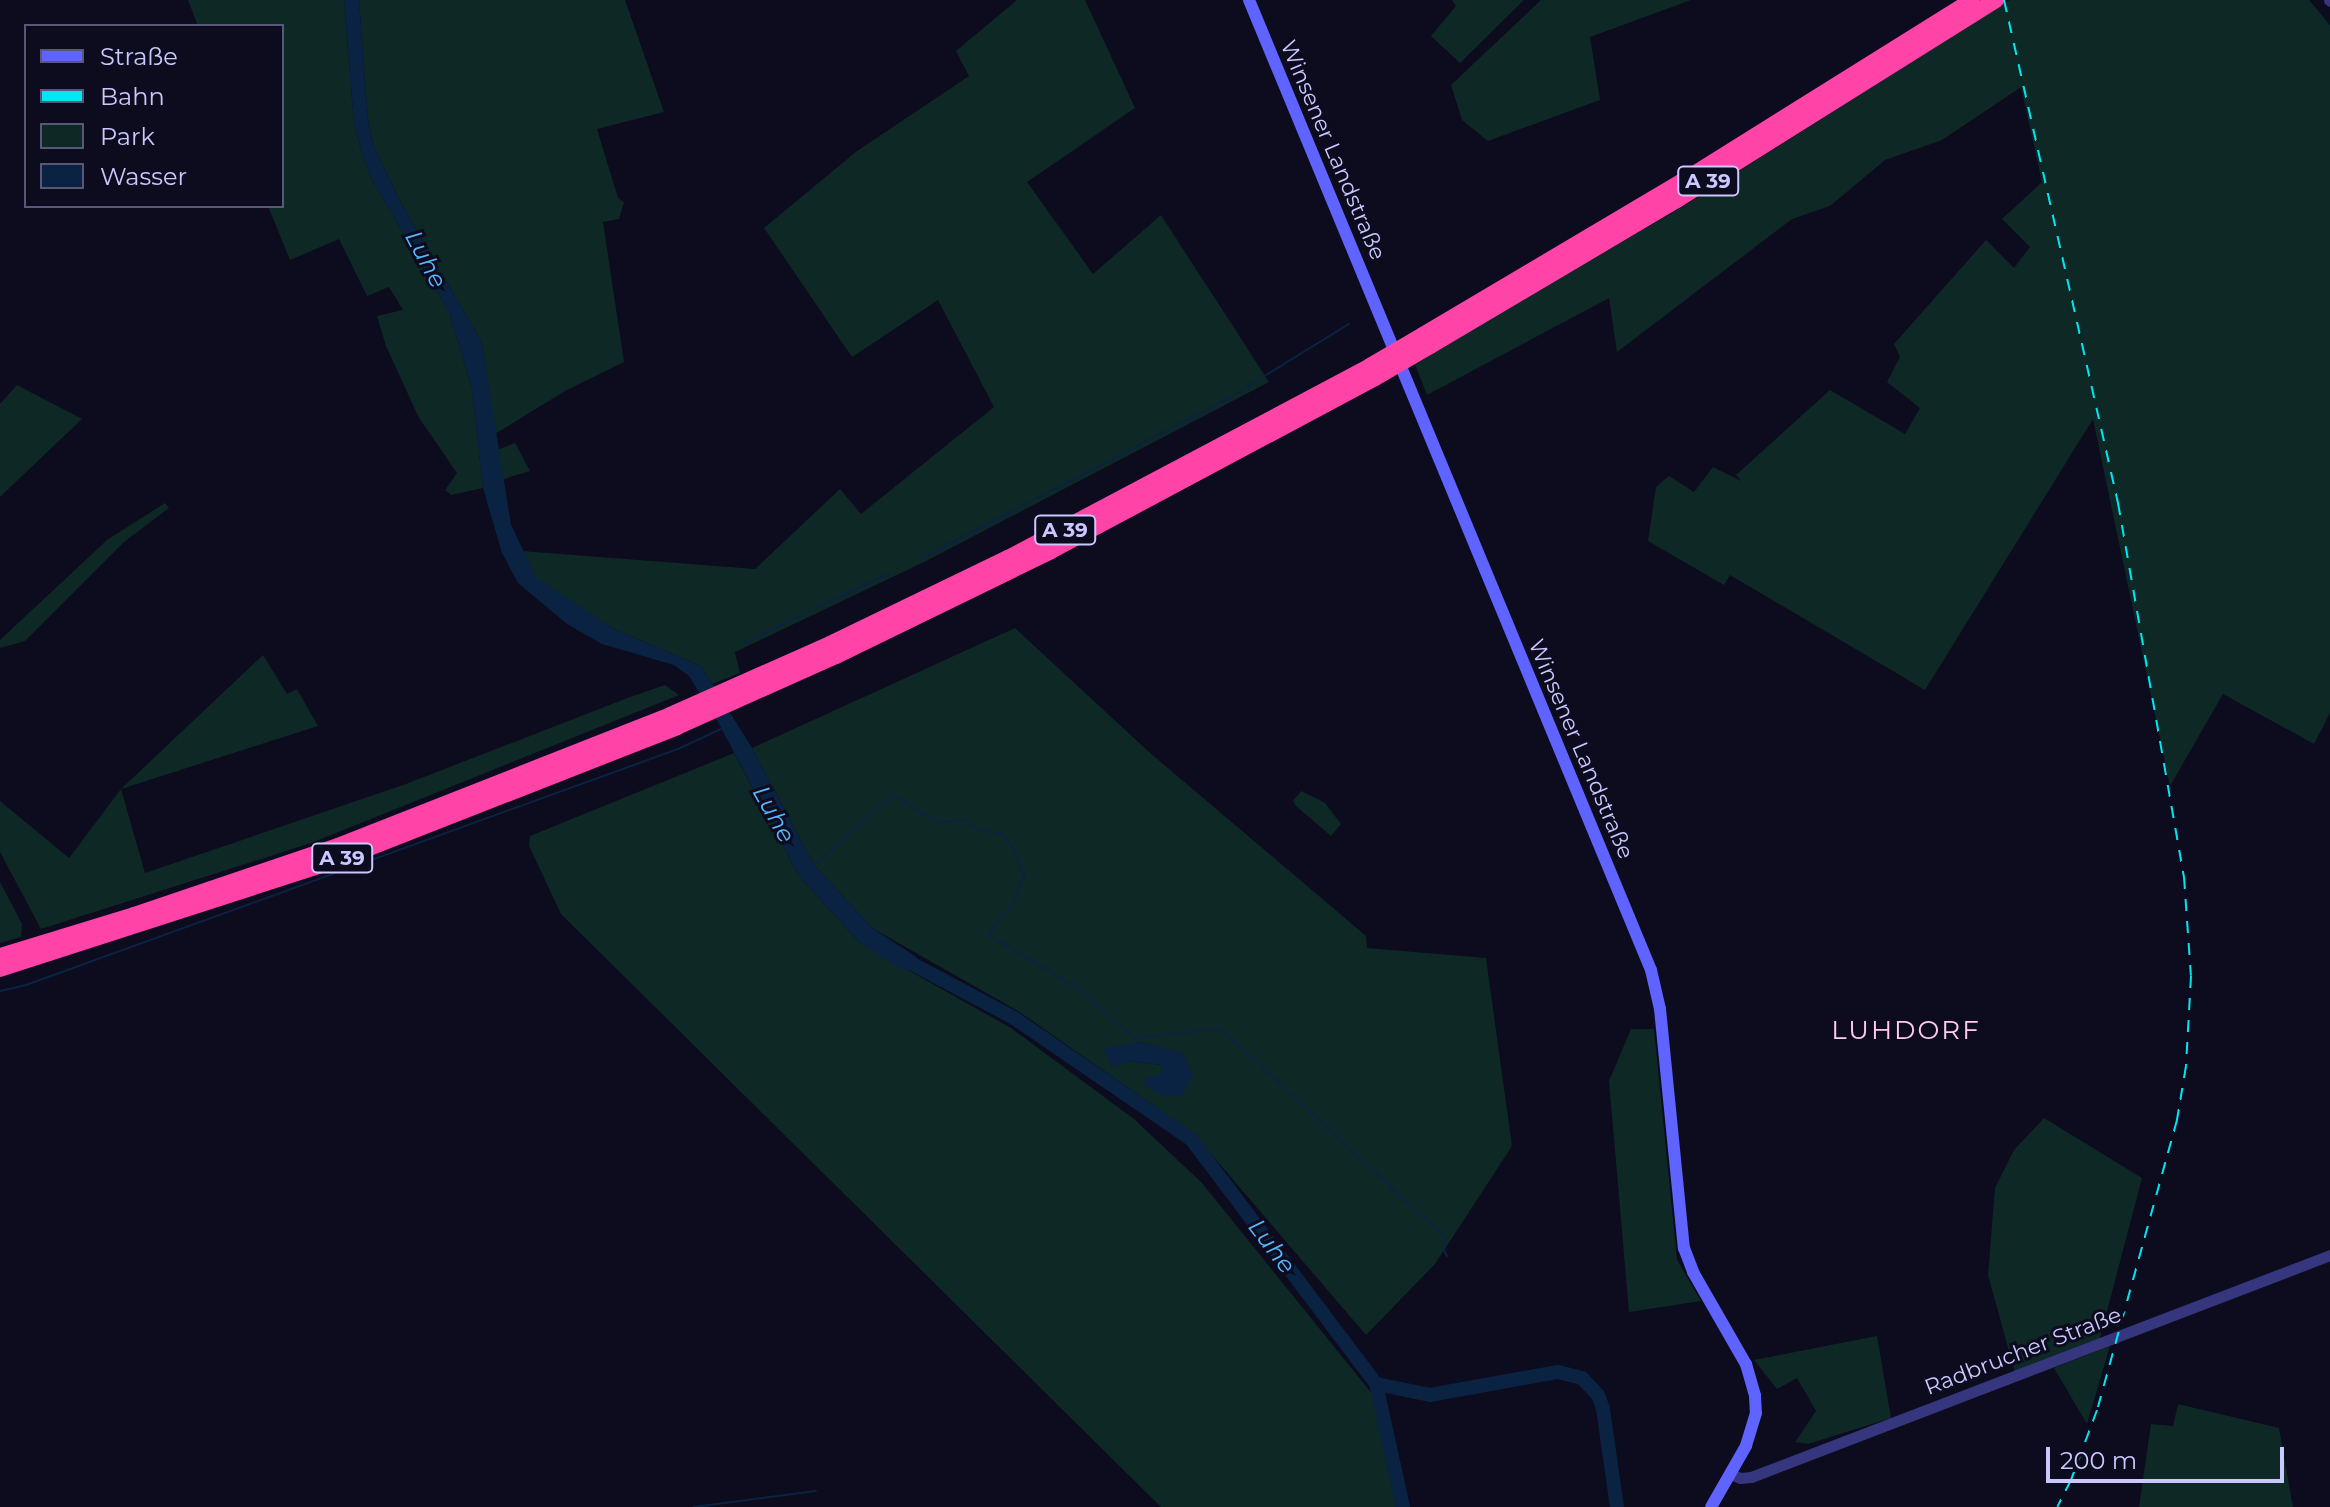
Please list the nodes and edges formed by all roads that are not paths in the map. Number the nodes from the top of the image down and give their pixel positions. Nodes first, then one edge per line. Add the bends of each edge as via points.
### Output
1 (1249, 0) edge
2 (1984, 3) edge
3 (674, 721) junction
4 (0, 956) edge
5 (0, 969) edge
6 (2330, 1255) edge
7 (1731, 1474) junction
8 (1711, 1507) edge

1 - 7 main road, Winsener Landstraße via 1651,970 1660,1009 1684,1248 1746,1364 1755,1396 1752,1431
2 - 3 highway, A 39, bridge via 1703,184 1065,544
3 - 4 highway, A 39 via 338,846
3 - 5 highway, A 39 via 512,794 328,863
6 - 7 street, Radbrucher Straße via 1751,1477
7 - 8 main road, Winsener Landstraße

